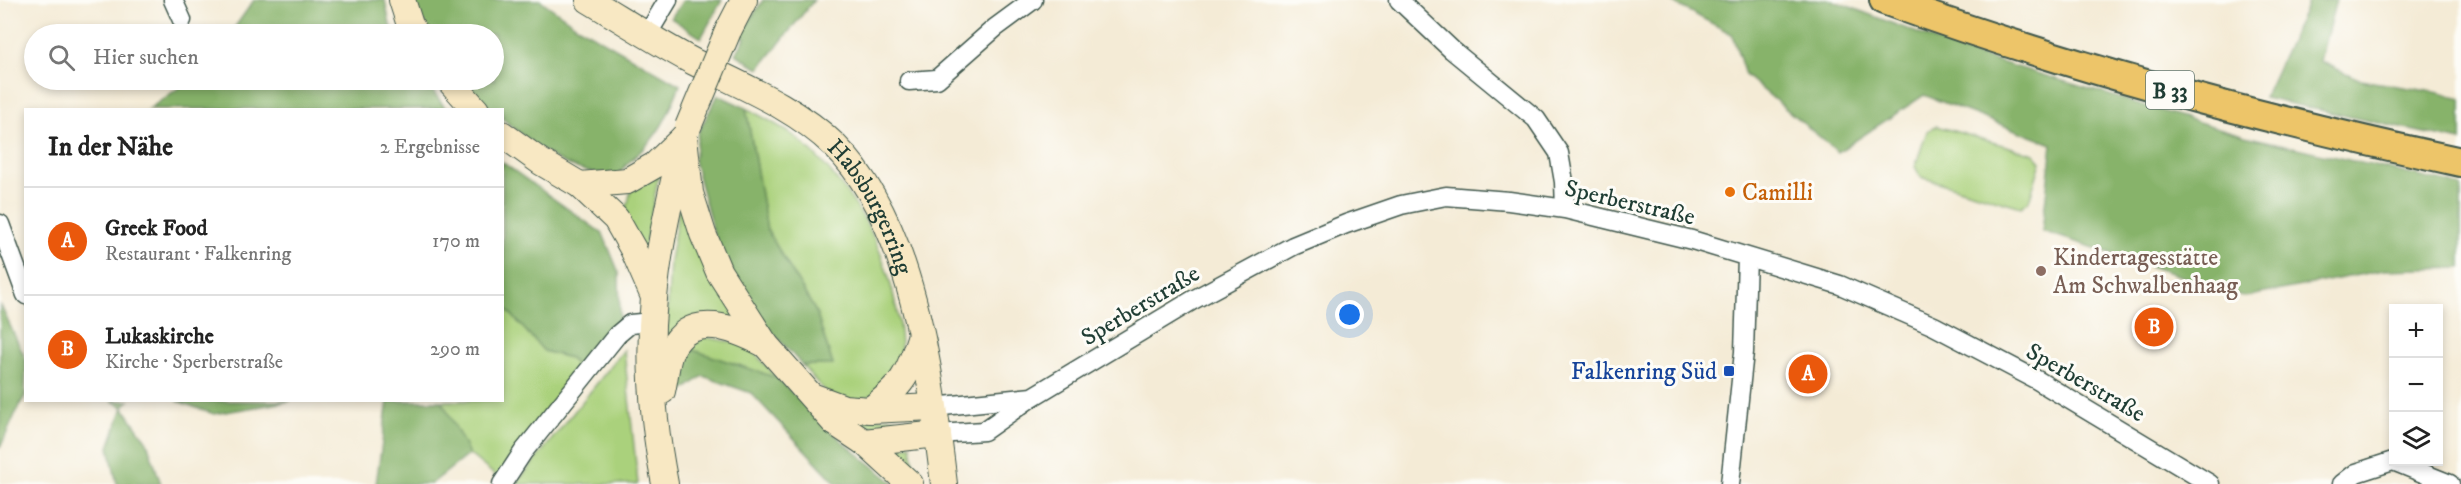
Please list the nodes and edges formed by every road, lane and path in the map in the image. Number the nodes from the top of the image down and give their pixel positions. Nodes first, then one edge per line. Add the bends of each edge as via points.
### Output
1 (173, 0) edge
2 (402, 0) edge
3 (589, 0) edge
4 (668, 0) edge
5 (744, 0) edge
6 (1033, 0) edge
7 (1399, 0) edge
8 (1884, 0) edge
9 (182, 20) dead end
10 (410, 24) edge
11 (647, 35) junction
12 (909, 81) dead end
13 (458, 90) edge
14 (474, 108) edge
15 (686, 131) junction
16 (504, 135) edge
17 (2461, 162) edge
18 (580, 185) junction
19 (1565, 209) junction
20 (0, 224) edge
21 (1747, 257) junction
22 (24, 290) edge
23 (654, 297) junction
24 (652, 322) junction
25 (921, 335) junction
26 (765, 344) junction
27 (813, 397) junction
28 (1032, 397) junction
29 (933, 407) junction
30 (870, 410) junction
31 (656, 418) junction
32 (938, 434) junction
33 (864, 442) junction
34 (502, 482) edge
35 (665, 484) edge
36 (910, 484) edge
37 (944, 484) edge
38 (1730, 484) edge
39 (2210, 484) edge
40 (2342, 484) edge
41 (2450, 484) edge

1 - 9 street
2 - 10 main road
3 - 11 main road, Habsburgerring
4 - 11 street
5 - 15 main road, bridge
6 - 12 street via 995,27 937,80
7 - 19 street via 1452,50 1536,118 1559,153
8 - 17 main road, B 33 via 2017,45 2200,99
11 - 25 main road, Habsburgerring via 747,87 801,119 834,145 861,178 886,223 903,264
13 - 14 main road
15 - 18 main road via 655,165 627,182
15 - 23 main road
15 - 26 main road via 690,193 703,234 719,272
16 - 18 main road
18 - 23 main road via 616,219
19 - 21 street, Sperberstraße
19 - 28 street, Sperberstraße via 1446,196 1401,205 1346,224 1251,268
20 - 22 street
21 - 38 street via 1744,352
21 - 39 street, Sperberstraße via 1840,285 1934,326 2037,380
23 - 24 main road
24 - 31 main road
24 - 34 street via 630,324 617,335
25 - 29 main road, Habsburgerring
25 - 30 main road via 910,369 891,394
26 - 27 main road
26 - 31 main road via 739,331 710,324 683,336 671,350
27 - 30 main road via 844,408
27 - 33 main road via 834,422
28 - 29 street, Sperberstraße
28 - 32 street, Sperberstraße via 984,431
29 - 30 main road
29 - 32 main road, Habsburgerring
31 - 35 main road
32 - 33 main road
32 - 37 main road, Habsburgerring
33 - 36 main road
40 - 41 street via 2356,473 2393,461

